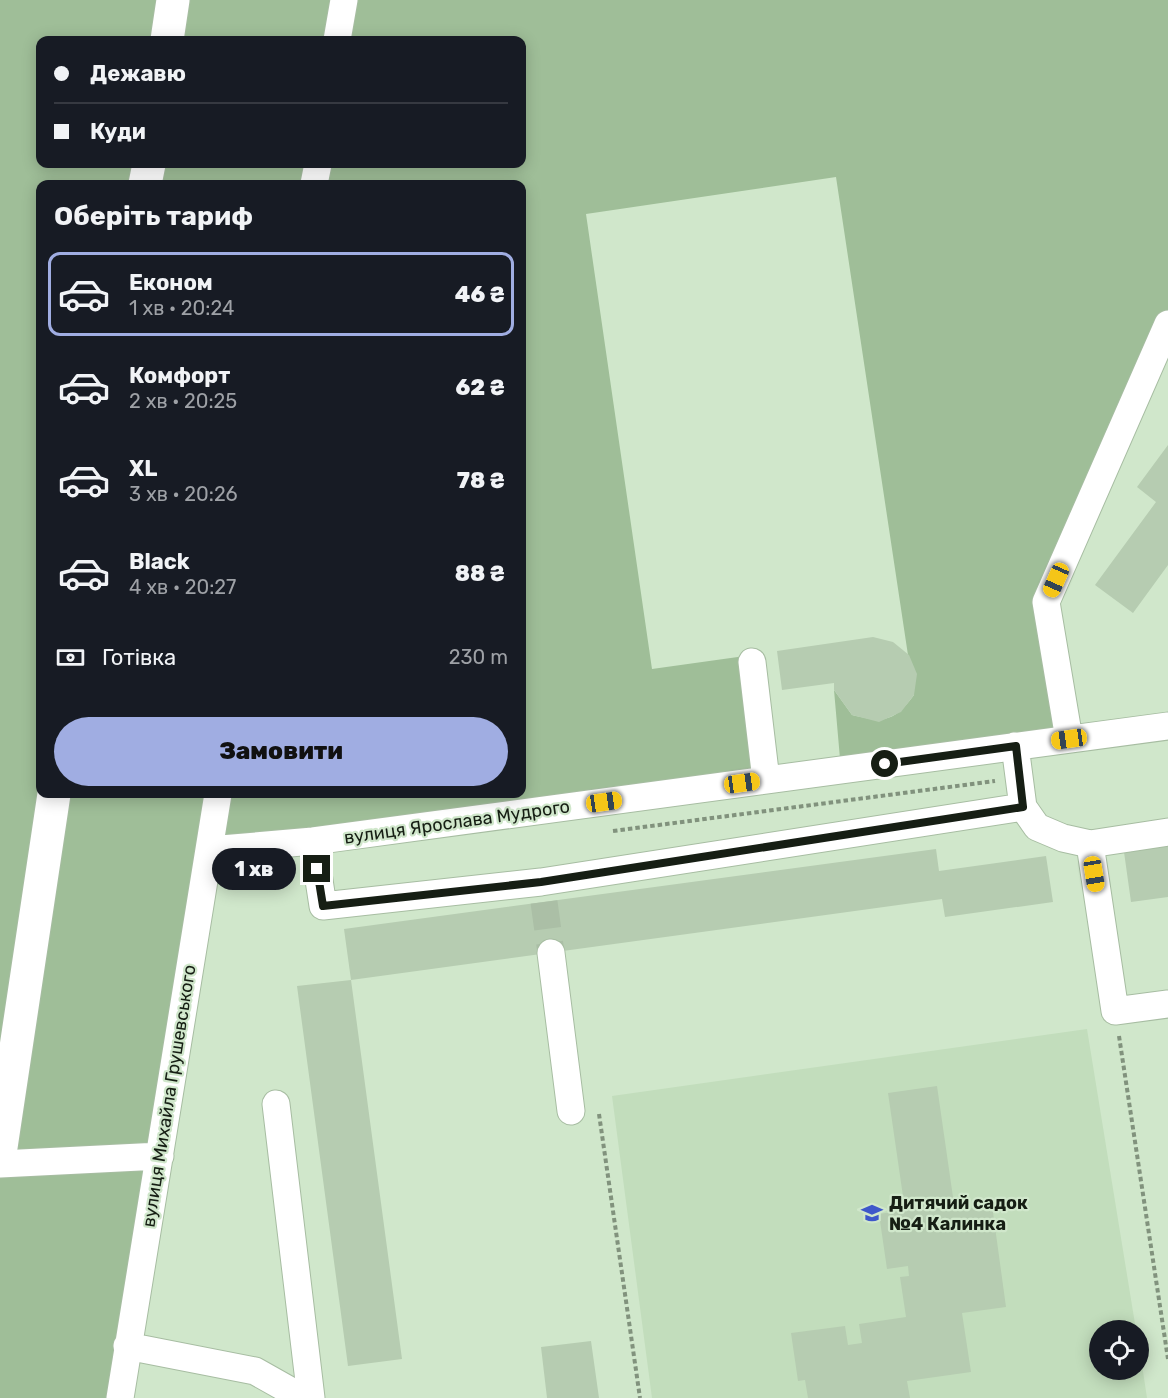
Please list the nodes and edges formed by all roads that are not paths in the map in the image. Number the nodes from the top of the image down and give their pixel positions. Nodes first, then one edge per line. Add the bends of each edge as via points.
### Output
1 (173, 0) edge
2 (344, 0) edge
3 (168, 36) edge
4 (338, 36) edge
5 (1168, 324) edge
6 (752, 662) dead end
7 (1168, 726) edge
8 (1069, 739) junction
9 (1016, 746) junction
10 (766, 780) junction
11 (53, 798) edge
12 (217, 798) edge
13 (1023, 807) junction
14 (1168, 832) edge
15 (313, 841) junction
16 (1090, 844) junction
17 (209, 850) junction
18 (551, 953) tunnel mouth
19 (1168, 1004) edge
20 (276, 1104) dead end
21 (571, 1111) dead end
22 (0, 1155) edge
23 (160, 1156) junction
24 (0, 1164) edge
25 (127, 1346) junction
26 (120, 1398) edge
27 (303, 1398) edge
28 (311, 1398) edge

1 - 3 main road
2 - 4 street
5 - 8 street via 1047,602
6 - 10 street
7 - 8 street, вулиця Ярослава Мудрого
8 - 9 street, вулиця Ярослава Мудрого
9 - 10 street, вулиця Ярослава Мудрого
9 - 13 street
10 - 15 street, вулиця Ярослава Мудрого
11 - 22 main road
12 - 17 street, вулиця Михайла Грушевського
13 - 15 street via 543,892 323,906
13 - 16 street via 1037,827
14 - 16 street
15 - 17 street, вулиця Ярослава Мудрого
16 - 19 street via 1115,1011
17 - 23 street, вулиця Михайла Грушевського
18 - 21 street
20 - 28 street
23 - 24 street
23 - 25 street, вулиця Михайла Грушевського
25 - 26 street, вулиця Михайла Грушевського
25 - 27 street via 255,1371

